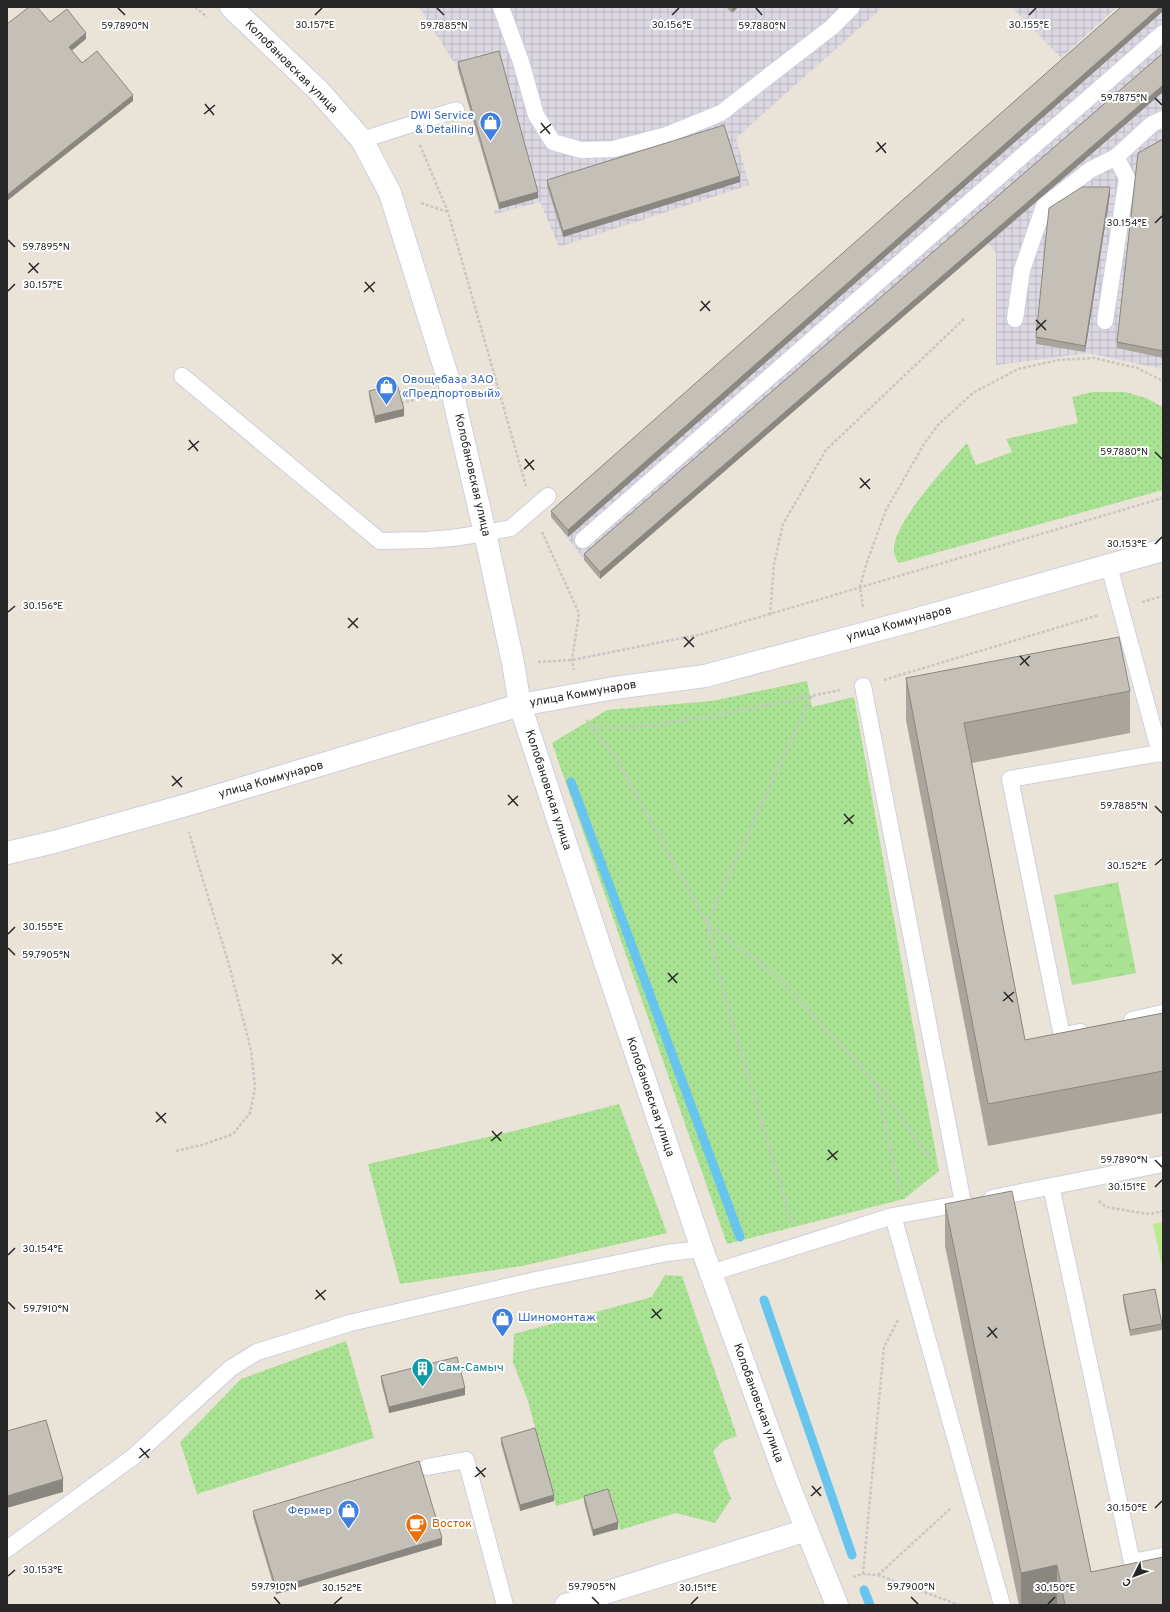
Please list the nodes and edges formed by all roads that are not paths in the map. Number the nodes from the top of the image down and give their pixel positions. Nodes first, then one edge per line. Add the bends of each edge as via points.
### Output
1 (501, 7) edge
2 (852, 7) edge
3 (235, 8) edge
4 (1163, 33) edge
5 (456, 110) dead end
6 (1163, 118) edge
7 (362, 140) junction
8 (1116, 157) junction
9 (1015, 319) dead end
10 (1105, 320) dead end
11 (182, 376) dead end
12 (548, 496) dead end
13 (485, 533) junction
14 (583, 540) dead end
15 (1163, 550) edge
16 (1109, 566) junction
17 (863, 686) road end
18 (520, 705) junction
19 (1161, 753) edge
20 (7, 853) edge
21 (1163, 1013) edge
22 (1116, 1024) edge
23 (1093, 1029) edge
24 (1163, 1164) edge
25 (1051, 1186) junction
26 (963, 1203) junction
27 (893, 1216) junction
28 (702, 1249) junction
29 (711, 1273) junction
30 (427, 1467) dead end
31 (807, 1530) junction
32 (7, 1549) edge
33 (1163, 1556) edge
34 (574, 1604) edge
35 (505, 1605) edge
36 (837, 1605) edge
37 (1002, 1605) edge

1 - 2 lane via 521,62 536,115 553,142 581,150 613,149 652,139 721,113 832,27
3 - 7 street, Колобановская улица via 319,91
4 - 14 lane
5 - 7 lane
6 - 8 lane via 1152,124
7 - 13 street, Колобановская улица via 390,193 452,391
8 - 9 lane via 1090,170 1044,206 1022,270
8 - 10 lane via 1127,178
11 - 13 lane via 380,541 427,540
12 - 13 lane via 511,528
13 - 18 street, Колобановская улица
15 - 16 street, улица Коммунаров
16 - 18 street, улица Коммунаров via 705,676 614,688
16 - 19 lane
17 - 26 lane
18 - 20 street, улица Коммунаров via 183,806
18 - 28 street, Колобановская улица
19 - 23 lane via 1010,779 1062,1036
21 - 22 lane
24 - 25 lane
25 - 26 lane
25 - 33 lane via 1132,1562
26 - 27 lane
27 - 29 lane
27 - 37 lane
28 - 29 street, Колобановская улица
28 - 32 lane via 536,1280 350,1323 257,1352 231,1368 133,1457
29 - 31 street, Колобановская улица
30 - 35 lane via 466,1460
31 - 34 street
31 - 36 street, Колобановская улица

